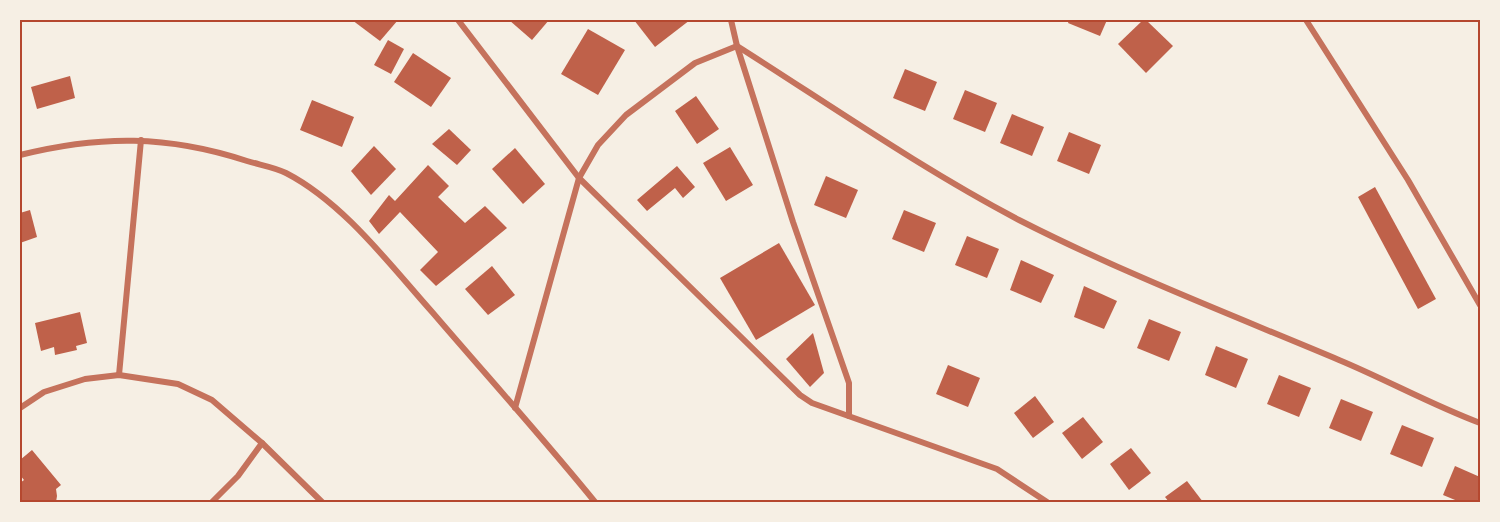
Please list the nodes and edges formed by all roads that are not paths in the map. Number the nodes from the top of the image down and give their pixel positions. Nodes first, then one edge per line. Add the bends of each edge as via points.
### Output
1 (458, 20) edge
2 (731, 20) edge
3 (1306, 20) edge
4 (737, 46) junction
5 (141, 140) junction
6 (20, 155) edge
7 (579, 178) junction
8 (1480, 305) edge
9 (120, 375) junction
10 (20, 408) edge
11 (515, 408) junction
12 (849, 416) junction
13 (1480, 423) edge
14 (262, 443) junction
15 (213, 502) edge
16 (322, 502) edge
17 (595, 502) edge
18 (1047, 502) edge

1 - 7 street
2 - 4 street
3 - 8 street via 1408,180
4 - 7 street via 695,63 626,115 598,145
4 - 12 street via 849,383
4 - 13 street via 893,147 1019,219 1126,271
5 - 6 street via 101,140
5 - 9 street
5 - 11 street via 218,151 285,173 331,204 366,237
7 - 11 street
7 - 12 street via 800,395
9 - 10 street via 85,379 44,392
9 - 14 street via 178,384 212,399
11 - 17 street
12 - 18 street via 997,469
14 - 15 street
14 - 16 street

